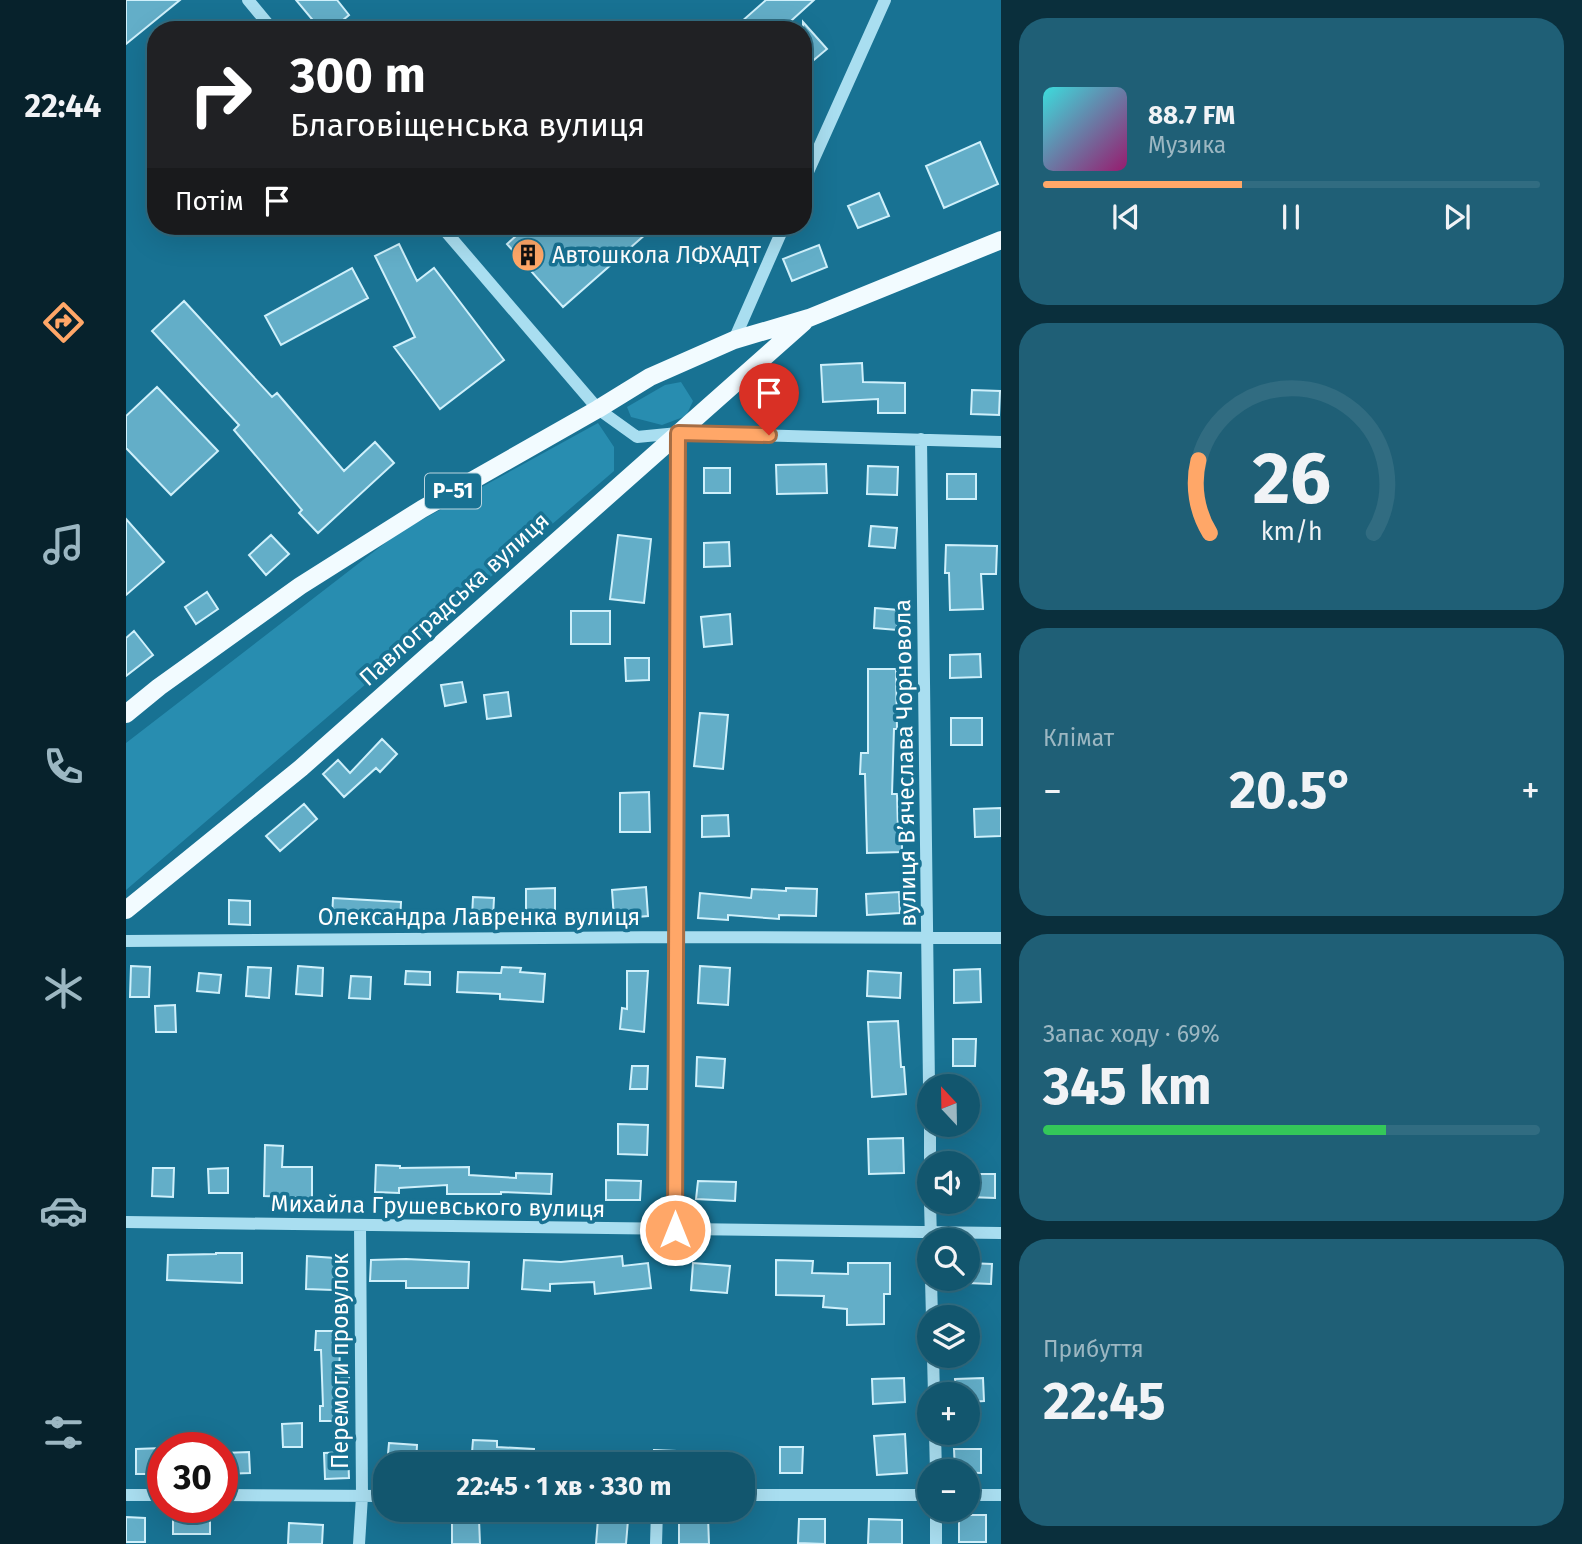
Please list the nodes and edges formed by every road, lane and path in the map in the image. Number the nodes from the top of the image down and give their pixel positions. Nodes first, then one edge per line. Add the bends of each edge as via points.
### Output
1 (248, 0) edge
2 (885, 0) edge
3 (266, 21) edge
4 (812, 163) edge
5 (449, 235) edge
6 (780, 235) edge
7 (1001, 240) edge
8 (809, 318) junction
9 (733, 340) junction
10 (598, 409) junction
11 (678, 433) junction
12 (921, 439) junction
13 (1001, 442) edge
14 (126, 714) edge
15 (126, 910) edge
16 (676, 937) junction
17 (928, 937) junction
18 (1001, 938) edge
19 (126, 941) edge
20 (929, 1074) edge
21 (126, 1222) edge
22 (360, 1226) junction
23 (675, 1230) junction
24 (1001, 1233) edge
25 (980, 1234) edge
26 (917, 1237) edge
27 (126, 1495) edge
28 (147, 1495) edge
29 (238, 1495) edge
30 (755, 1495) edge
31 (917, 1495) edge
32 (980, 1495) edge
33 (1001, 1495) edge
34 (362, 1496) junction
35 (373, 1496) edge
36 (657, 1522) edge
37 (936, 1522) edge
38 (359, 1544) edge
39 (656, 1544) edge
40 (936, 1544) edge

1 - 3 street
2 - 4 street
5 - 10 street
6 - 9 street
7 - 8 main road, Павлоградська вулиця / Р-51
8 - 9 main road, Павлоградська вулиця / Р-51
8 - 11 main road, Павлоградська вулиця / Р-51
9 - 10 main road, Павлоградська вулиця / Р-51 via 650,377
10 - 11 street via 636,437
10 - 14 main road, Павлоградська вулиця / Р-51 via 422,509 300,586
11 - 12 street
11 - 15 main road, Павлоградська вулиця / Р-51 via 301,768
11 - 16 street
12 - 13 street
12 - 17 street, вулиця В’ячеслава Чорновола
16 - 17 street, Олександра Лавренка вулиця
16 - 19 street, Олександра Лавренка вулиця
16 - 23 street
17 - 18 street, Олександра Лавренка вулиця
17 - 20 street, вулиця В’ячеслава Чорновола
21 - 22 street, Михайла Грушевського вулиця
22 - 23 street, Михайла Грушевського вулиця
22 - 34 street, Перемоги провулок
23 - 26 street, Михайла Грушевського вулиця
24 - 25 street, Михайла Грушевського вулиця
27 - 28 street
29 - 34 street
30 - 31 street
32 - 33 street
34 - 35 street
34 - 38 street, Перемоги провулок
36 - 39 street
37 - 40 street

